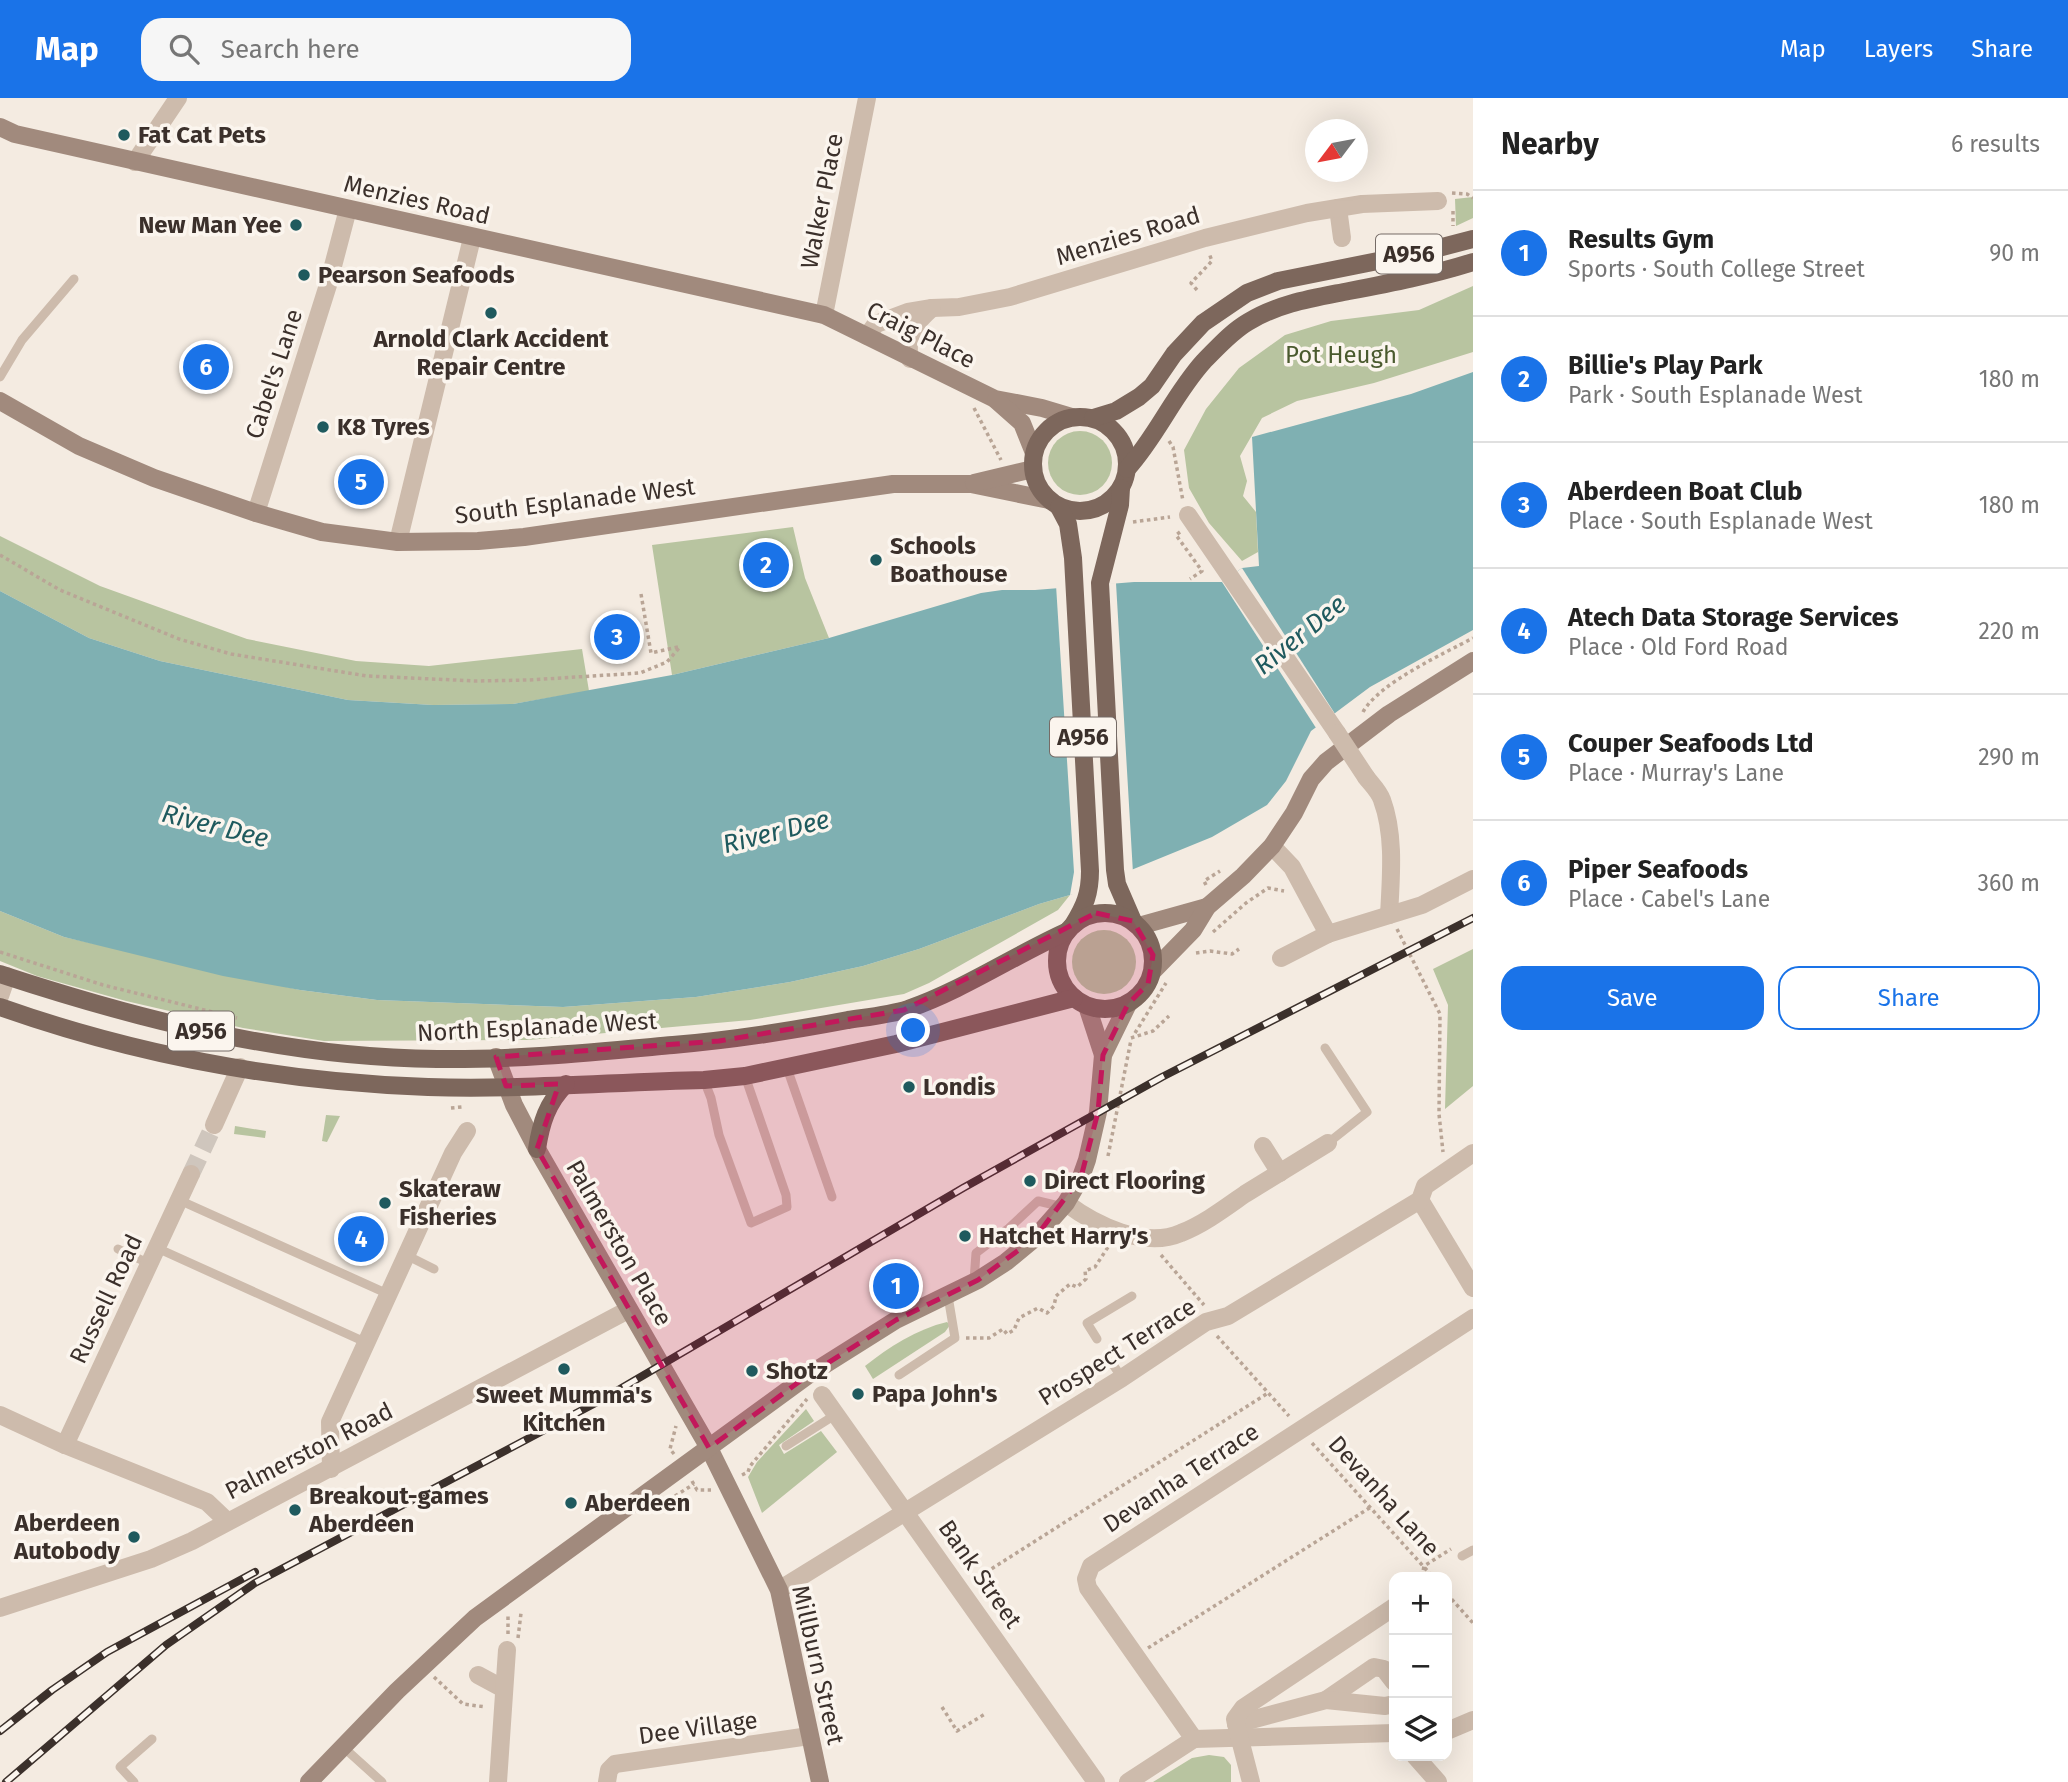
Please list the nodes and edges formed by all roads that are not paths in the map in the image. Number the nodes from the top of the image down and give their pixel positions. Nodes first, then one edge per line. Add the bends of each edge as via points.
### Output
1 (178, 98) edge
2 (867, 98) edge
3 (0, 127) edge
4 (135, 162) junction
5 (1438, 201) dead end
6 (1338, 208) junction
7 (348, 209) junction
8 (472, 238) junction
9 (1342, 238) dead end
10 (1473, 239) edge
11 (1473, 262) edge
12 (74, 279) dead end
13 (932, 308) junction
14 (824, 314) junction
15 (867, 336) junction
16 (910, 359) junction
17 (0, 377) edge
18 (995, 399) junction
19 (0, 401) edge
20 (1072, 417) junction
21 (1093, 418) junction
22 (1033, 461) junction
23 (1128, 469) junction
24 (971, 484) junction
25 (1121, 488) junction
26 (1054, 504) junction
27 (256, 513) junction
28 (1192, 521) road end
29 (398, 542) junction
30 (1473, 661) edge
31 (1272, 846) junction
32 (1473, 879) edge
33 (1207, 907) junction
34 (1392, 921) junction
35 (1136, 923) junction
36 (1070, 928) junction
37 (1328, 934) junction
38 (1281, 958) dead end
39 (4, 975) edge
40 (1161, 975) junction
41 (0, 996) edge
42 (1080, 1002) junction
43 (1128, 1004) junction
44 (0, 1007) edge
45 (1325, 1048) dead end
46 (1103, 1055) junction
47 (496, 1057) junction
48 (240, 1068) junction
49 (787, 1068) junction
50 (745, 1076) junction
51 (704, 1080) junction
52 (566, 1084) junction
53 (506, 1086) junction
54 (214, 1125) tunnel mouth
55 (467, 1131) dead end
56 (1328, 1143) joint
57 (1263, 1146) dead end
58 (537, 1149) junction
59 (1473, 1153) edge
60 (1280, 1173) junction
61 (191, 1174) tunnel mouth
62 (832, 1197) dead end
63 (179, 1200) junction
64 (1420, 1200) junction
65 (1064, 1205) junction
66 (118, 1250) dead end
67 (406, 1255) junction
68 (153, 1256) junction
69 (434, 1269) dead end
70 (974, 1282) junction
71 (1473, 1288) edge
72 (388, 1294) junction
73 (948, 1296) junction
74 (1132, 1296) dead end
75 (628, 1310) junction
76 (1473, 1318) edge
77 (1097, 1339) dead end
78 (365, 1342) junction
79 (899, 1375) dead end
80 (822, 1395) dead end
81 (0, 1415) edge
82 (835, 1415) junction
83 (65, 1445) junction
84 (786, 1447) dead end
85 (709, 1448) junction
86 (331, 1469) junction
87 (907, 1513) junction
88 (227, 1521) junction
89 (1473, 1550) edge
90 (1462, 1556) dead end
91 (779, 1590) junction
92 (0, 1608) edge
93 (1389, 1610) edge
94 (507, 1650) dead end
95 (478, 1675) dead end
96 (1389, 1675) edge
97 (504, 1689) junction
98 (1326, 1700) junction
99 (1389, 1705) edge
100 (1473, 1720) edge
101 (1452, 1729) edge
102 (1238, 1731) junction
103 (1389, 1733) edge
104 (809, 1736) junction
105 (152, 1739) dead end
106 (1194, 1739) junction
107 (342, 1746) junction
108 (1419, 1761) edge
109 (134, 1782) edge
110 (309, 1782) edge
111 (382, 1782) edge
112 (498, 1782) edge
113 (607, 1782) edge
114 (820, 1782) edge
115 (1096, 1782) edge
116 (1128, 1782) edge
117 (1251, 1782) edge
118 (1438, 1782) edge

1 - 4 street
2 - 14 street, Walker Place
3 - 4 street, Menzies Road
4 - 7 street, Menzies Road
5 - 6 street, Menzies Road
6 - 9 street
6 - 13 street, Menzies Road via 1205,238 1010,297
7 - 8 street, Menzies Road
7 - 27 street, Cabel's Lane
8 - 14 street, Menzies Road
8 - 29 street
10 - 21 main road, A956 via 1278,281 1247,293 1203,323 1139,397
11 - 23 main road, A956 via 1296,302 1236,330 1183,387
12 - 17 lane via 22,340
13 - 15 street, Menzies Road via 876,324
13 - 16 street via 910,331
14 - 15 street, Craig Place
15 - 16 street, Craig Place
16 - 18 street, Craig Place
18 - 20 street, Craig Place
18 - 22 street, Craig Place via 1022,423
19 - 27 street, South Esplanade West via 79,446
20 - 21 main road, A956
20 - 22 main road via 1045,432
21 - 23 main road via 1119,437
22 - 24 street, South Esplanade West via 1008,475
22 - 26 main road, A956 via 1035,481
23 - 25 main road, A956
24 - 26 street, South Esplanade West
24 - 29 street, South Esplanade West via 893,484 524,537
25 - 26 main road via 1107,503 1087,511
25 - 35 main road, A956 via 1100,583 1117,884
26 - 36 main road, A956 via 1071,536 1090,890
27 - 29 street, South Esplanade West via 322,532
28 - 34 street, bridge via 1381,797 1391,855
30 - 31 street via 1389,714 1326,762
31 - 33 street
31 - 37 street via 1292,867
32 - 34 street
33 - 35 street
33 - 40 street
34 - 37 street
35 - 36 main road, A956 via 1109,912 1096,913
35 - 40 main road, A956
36 - 42 main road, A956 via 1060,942 1057,967 1060,978
36 - 47 main road, North Esplanade West / A956 via 935,999 904,1010 719,1041
37 - 38 street
39 - 41 street
39 - 47 main road, North Esplanade West / A956 via 97,1005 255,1042 400,1057
40 - 43 main road
42 - 43 main road, A956 via 1100,1010
42 - 46 street
42 - 49 main road, A956 via 1047,1004 936,1035
43 - 46 street
44 - 48 main road, A956 via 114,1042
45 - 56 lane via 1367,1112
46 - 65 street via 1098,1112 1087,1160
47 - 53 street, Palmerston Place
48 - 53 main road, A956 via 353,1082
48 - 54 street
49 - 50 main road, A956
49 - 62 lane
50 - 51 main road, A956
50 - 51 lane via 787,1207 751,1223
51 - 52 main road, A956
52 - 53 main road, A956
52 - 58 main road via 545,1113
53 - 58 street, Palmerston Place
55 - 67 street
56 - 60 street
57 - 60 street
58 - 75 street, Palmerston Place
59 - 64 street, Prospect Terrace via 1425,1186
60 - 65 street via 1180,1234 1152,1238 1119,1231
61 - 63 street, Russell Road
63 - 68 street, Russell Road
63 - 72 lane
64 - 71 street
64 - 87 street, Prospect Terrace via 1228,1317 1206,1322 1117,1370
65 - 70 street via 1035,1238
65 - 70 lane via 1038,1201 976,1253
66 - 68 lane
67 - 69 lane
67 - 72 street
68 - 78 lane
68 - 83 street, Russell Road
70 - 73 street
72 - 78 street
73 - 79 lane via 956,1338
73 - 85 street via 896,1320 807,1376
74 - 77 lane via 1087,1323
75 - 85 street, Palmerston Place
75 - 86 street, Palmerston Road
76 - 106 street, Devanha Terrace via 1305,1435 1091,1566 1088,1588
78 - 86 street via 330,1422
80 - 82 street, Bank Street
81 - 83 street
82 - 84 lane
82 - 87 street, Bank Street
83 - 88 street via 207,1502
85 - 91 street, Millburn Street
85 - 107 street via 475,1618
86 - 88 street, Palmerston Road
87 - 91 street, Prospect Terrace
87 - 115 street, Bank Street
88 - 92 street, Palmerston Road via 151,1559
89 - 90 lane
91 - 104 street, Millburn Street
93 - 102 street via 1243,1708 1236,1720
94 - 97 street
95 - 97 street
96 - 98 street via 1384,1668 1374,1667
97 - 112 street
98 - 99 street
98 - 102 street
100 - 101 street
102 - 103 street
102 - 106 street
102 - 117 street
104 - 113 street, Dee Village via 615,1764
104 - 114 street, Millburn Street
105 - 109 lane via 120,1767
106 - 116 street
107 - 110 street
107 - 111 lane
108 - 118 street

